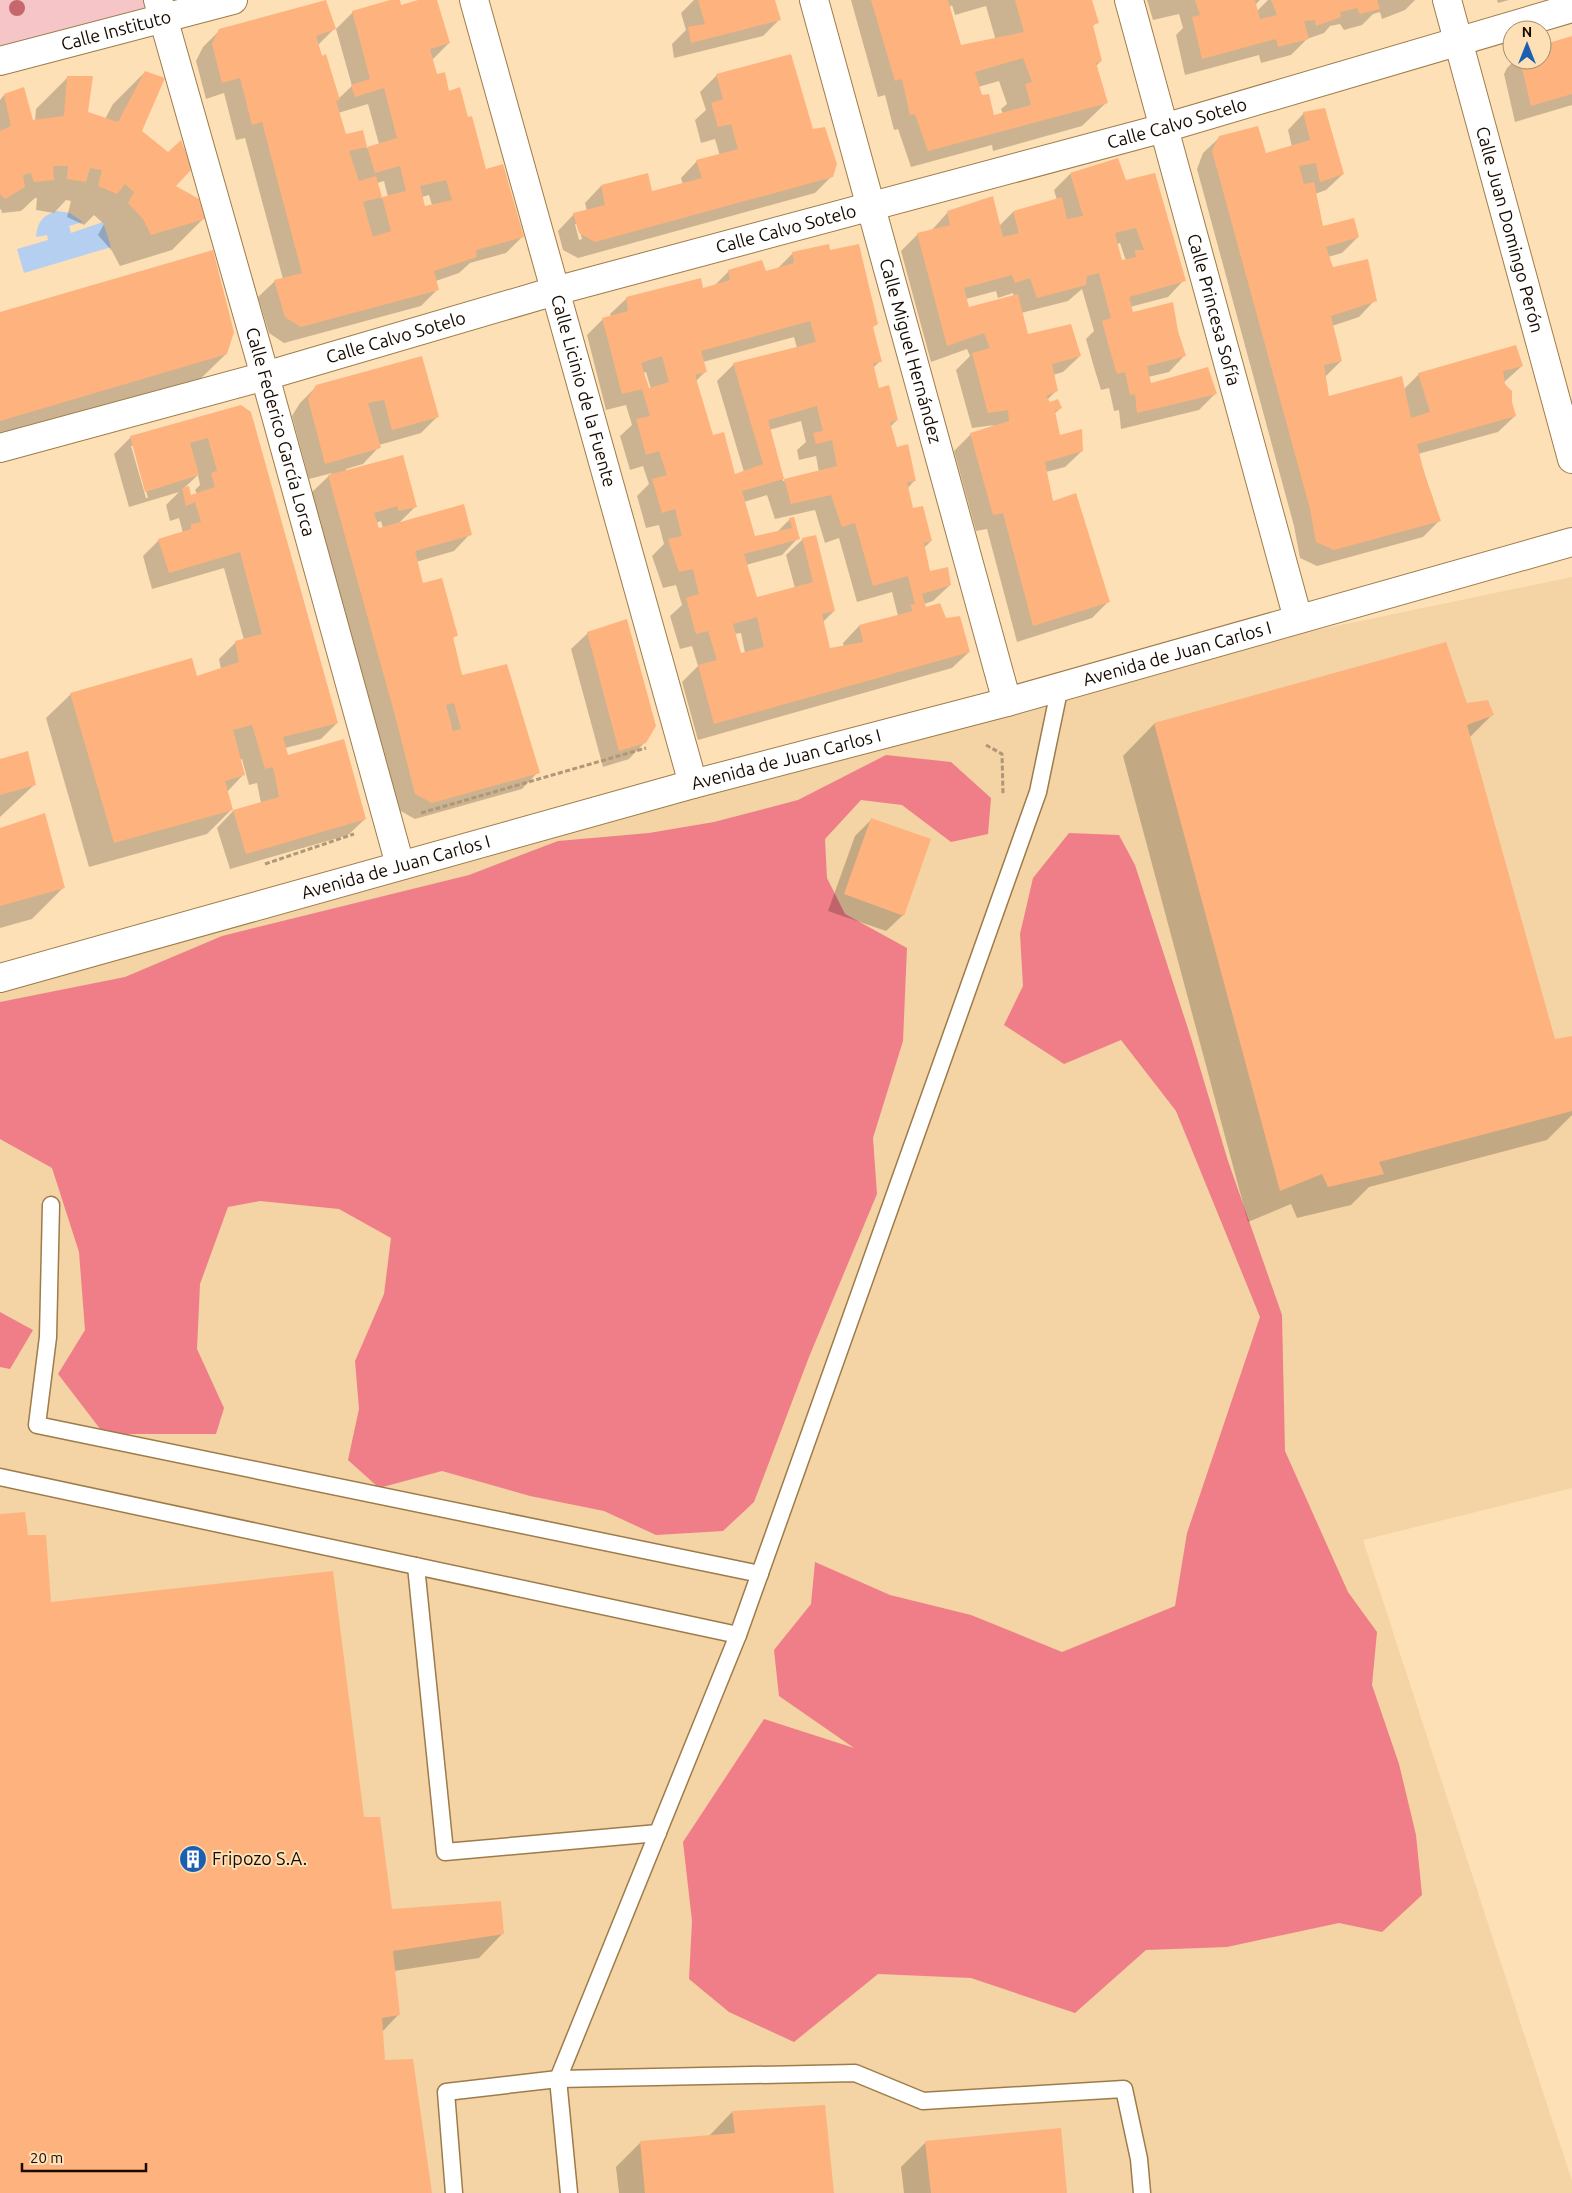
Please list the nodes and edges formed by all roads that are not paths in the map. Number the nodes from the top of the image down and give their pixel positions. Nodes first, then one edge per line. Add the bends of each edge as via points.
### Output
1 (233, 0) edge
2 (474, 0) edge
3 (814, 0) edge
4 (1129, 0) edge
5 (1447, 0) edge
6 (1572, 8) edge
7 (161, 10) edge
8 (1458, 41) junction
9 (0, 61) edge
10 (1164, 128) junction
11 (871, 205) junction
12 (555, 291) junction
13 (266, 376) junction
14 (0, 448) edge
15 (1572, 459) edge
16 (1572, 542) edge
17 (1298, 619) junction
18 (1060, 686) junction
19 (1007, 702) junction
20 (693, 784) junction
21 (400, 865) junction
22 (0, 978) edge
23 (51, 1204) dead end
24 (0, 1477) edge
25 (416, 1566) junction
26 (760, 1574) junction
27 (738, 1635) junction
28 (658, 1833) junction
29 (558, 2079) junction
30 (454, 2193) edge
31 (569, 2193) edge
32 (1142, 2193) edge

1 - 7 street, Calle Instituto
2 - 12 street, Calle Licinio de la Fuente
3 - 11 street, Calle Miguel Hernández
4 - 10 street, Calle Princesa Sofía
5 - 8 street, Calle Juan Domingo Perón
6 - 8 street, Calle Calvo Sotelo
7 - 9 street, Calle Instituto
7 - 13 street, Calle Federico García Lorca
8 - 10 street, Calle Calvo Sotelo
8 - 15 street, Calle Juan Domingo Perón
10 - 11 street, Calle Calvo Sotelo
10 - 17 street, Calle Princesa Sofía
11 - 12 street, Calle Calvo Sotelo
11 - 19 street, Calle Miguel Hernández
12 - 13 street, Calle Calvo Sotelo
12 - 20 street, Calle Licinio de la Fuente
13 - 14 street, Calle Calvo Sotelo
13 - 21 street, Calle Federico García Lorca
16 - 17 street, Avenida de Juan Carlos I
17 - 18 street, Avenida de Juan Carlos I
18 - 19 street, Avenida de Juan Carlos I
18 - 26 lane via 1038,792
19 - 20 street, Avenida de Juan Carlos I
20 - 21 street, Avenida de Juan Carlos I
21 - 22 street, Avenida de Juan Carlos I
23 - 26 lane via 48,1337 37,1425
24 - 25 lane
25 - 27 lane
25 - 28 lane via 444,1852
26 - 27 lane
27 - 28 lane
28 - 29 lane
29 - 30 lane via 446,2092
29 - 31 lane
29 - 32 lane via 855,2073 923,2101 1124,2089 1139,2159

